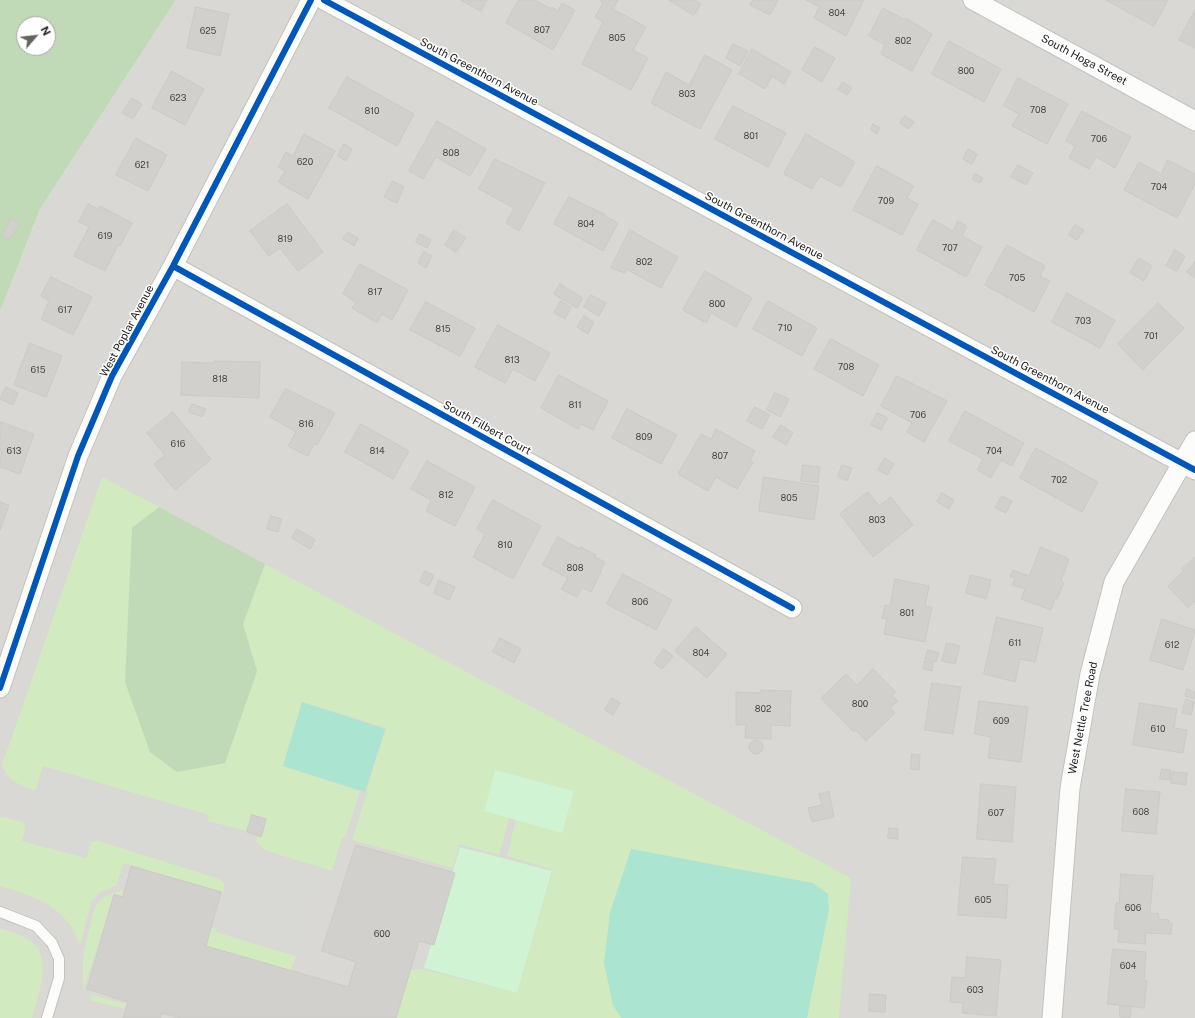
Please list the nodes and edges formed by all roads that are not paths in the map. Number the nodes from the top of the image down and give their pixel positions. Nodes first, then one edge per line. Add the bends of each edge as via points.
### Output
1 (311, 0) edge
2 (324, 0) edge
3 (973, 0) edge
4 (1195, 121) edge
5 (173, 266) junction
6 (1195, 441) edge
7 (1189, 467) edge
8 (792, 608) dead end
9 (0, 688) edge
10 (0, 912) edge
11 (47, 1018) edge
12 (1052, 1018) edge

1 - 5 street, West Poplar Avenue
2 - 7 street, South Greenthorn Avenue
3 - 4 street, South Hoga Street
5 - 8 street, South Filbert Court
5 - 9 street, West Poplar Avenue via 112,376 78,456
6 - 7 street, West Nettle Tree Road
7 - 12 street, West Nettle Tree Road via 1114,582 1090,674 1070,788
10 - 11 lane via 36,926 52,943 59,959 59,978

